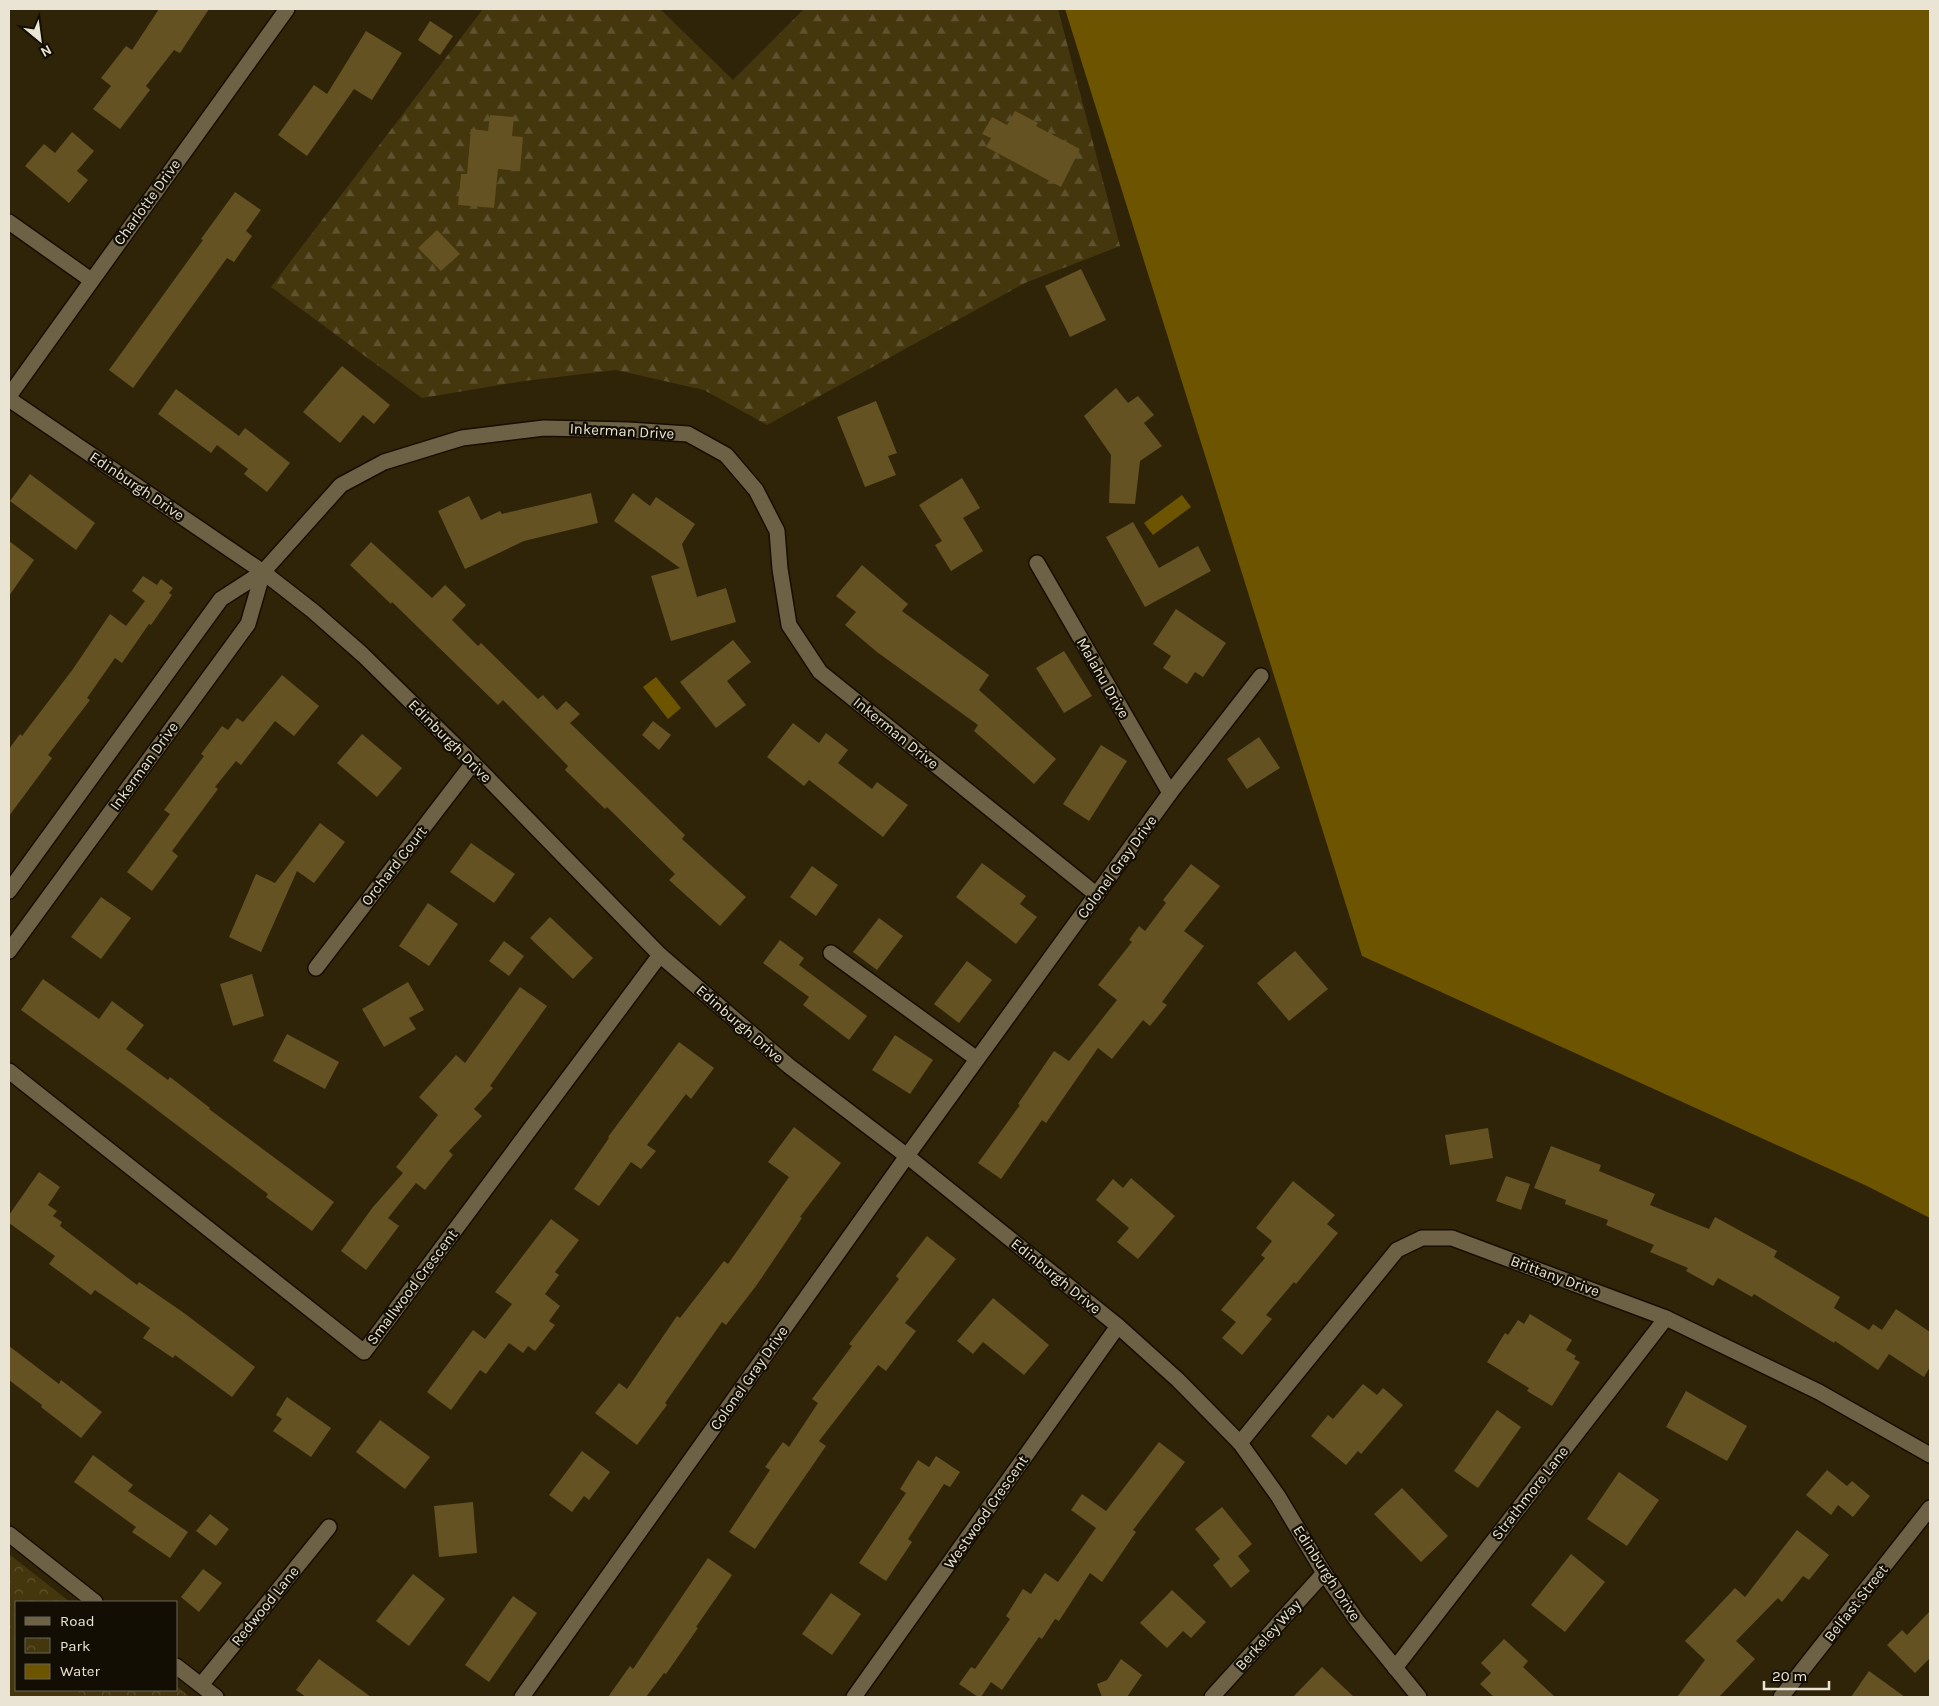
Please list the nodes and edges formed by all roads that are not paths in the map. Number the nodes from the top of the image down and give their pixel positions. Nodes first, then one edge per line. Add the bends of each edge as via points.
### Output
1 (287, 9) edge
2 (9, 222) edge
3 (91, 280) junction
4 (9, 397) edge
5 (1037, 563) dead end
6 (263, 572) junction
7 (1261, 676) dead end
8 (473, 764) junction
9 (1170, 793) junction
10 (9, 892) edge
11 (1097, 895) junction
12 (9, 951) edge
13 (832, 953) dead end
14 (660, 955) junction
15 (316, 968) dead end
16 (977, 1060) junction
17 (9, 1071) edge
18 (907, 1156) junction
19 (1666, 1318) junction
20 (1118, 1326) junction
21 (1240, 1443) junction
22 (1930, 1455) edge
23 (1930, 1508) edge
24 (329, 1526) dead end
25 (9, 1534) edge
26 (1324, 1573) junction
27 (95, 1601) edge
28 (178, 1667) edge
29 (1395, 1668) junction
30 (202, 1685) junction
31 (216, 1697) edge
32 (522, 1697) edge
33 (854, 1697) edge
34 (1212, 1697) edge
35 (1419, 1697) edge
36 (1781, 1697) edge

1 - 3 street, Charlotte Drive
2 - 3 street
3 - 4 street, Charlotte Drive
4 - 6 street, Edinburgh Drive
5 - 9 street, Malahu Drive
6 - 8 street, Edinburgh Drive via 363,655
6 - 10 street, Inkerman Drive via 221,599
6 - 11 street, Inkerman Drive via 341,485 384,462 462,438 544,428 688,434 726,455 756,490 777,531 789,625 820,672
6 - 12 street, Inkerman Drive via 248,624
7 - 9 street, Colonel Gray Drive
8 - 14 street, Edinburgh Drive
8 - 15 street, Orchard Court
9 - 11 street, Colonel Gray Drive
11 - 16 street, Colonel Gray Drive
13 - 16 street
14 - 17 street, Smallwood Crescent via 364,1352
14 - 18 street, Edinburgh Drive via 789,1066
16 - 18 street, Colonel Gray Drive
18 - 20 street, Edinburgh Drive
18 - 32 street, Colonel Gray Drive
19 - 21 street, Brittany Drive via 1452,1238 1422,1238 1397,1250
19 - 22 street, Brittany Drive via 1819,1392
19 - 29 street, Strathmore Lane
20 - 21 street, Edinburgh Drive via 1178,1380
20 - 33 street, Westwood Crescent
21 - 26 street, Edinburgh Drive via 1278,1496
23 - 36 street, Belfast Street
24 - 30 street, Redwood Lane
25 - 27 street
26 - 29 street, Edinburgh Drive
26 - 34 street, Berkeley Way
28 - 30 street
29 - 35 street, Edinburgh Drive
30 - 31 street

